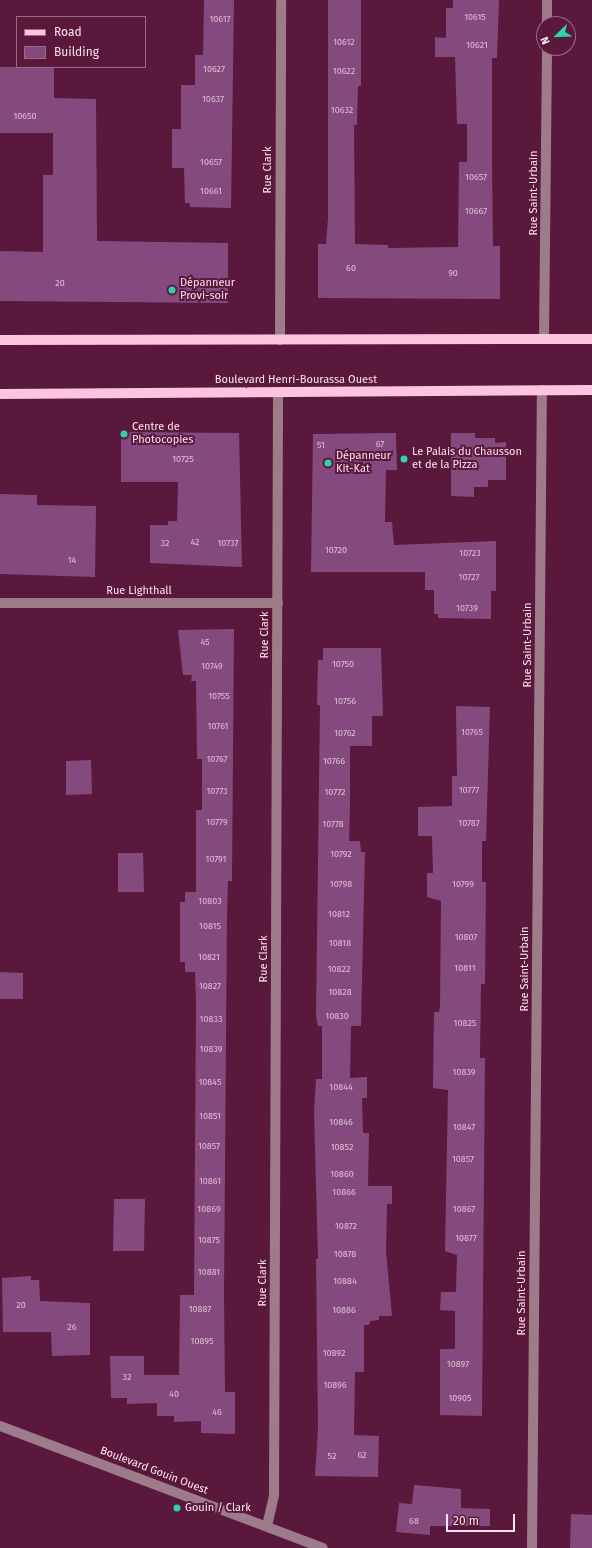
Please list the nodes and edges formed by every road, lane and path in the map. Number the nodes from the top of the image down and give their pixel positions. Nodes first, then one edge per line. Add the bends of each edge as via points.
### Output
1 (281, 0) edge
2 (547, 0) edge
3 (547, 16) edge
4 (547, 56) edge
5 (544, 338) junction
6 (592, 339) edge
7 (0, 340) edge
8 (280, 340) junction
9 (542, 390) junction
10 (592, 390) edge
11 (278, 392) junction
12 (0, 394) edge
13 (0, 603) edge
14 (278, 603) junction
15 (0, 1426) edge
16 (266, 1526) junction
17 (323, 1548) edge
18 (532, 1548) edge

1 - 8 street, Rue Clark
2 - 3 street
4 - 5 street, Rue Saint-Urbain
5 - 6 main road
5 - 8 main road
7 - 8 main road
9 - 10 main road, Boulevard Henri-Bourassa Ouest
9 - 11 main road, Boulevard Henri-Bourassa Ouest
9 - 18 street, Rue Saint-Urbain
11 - 12 main road, Boulevard Henri-Bourassa Ouest
11 - 14 street, Rue Clark
13 - 14 street, Rue Lighthall
14 - 16 street, Rue Clark via 274,1487
15 - 16 street, Boulevard Gouin Ouest
16 - 17 street, Boulevard Gouin Ouest

